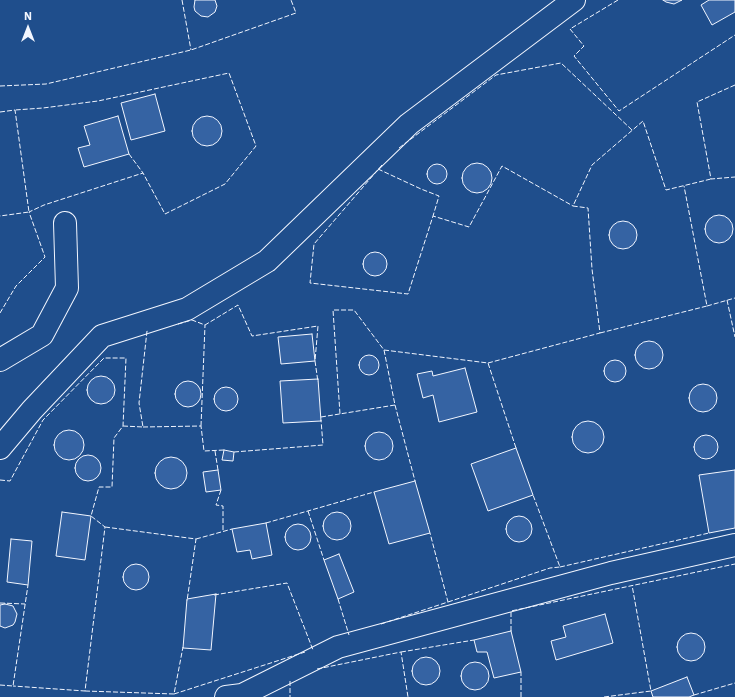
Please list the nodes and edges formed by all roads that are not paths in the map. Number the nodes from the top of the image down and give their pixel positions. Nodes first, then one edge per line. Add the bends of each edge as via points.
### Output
1 (574, 0) edge
2 (65, 223) dead end
3 (0, 360) edge
4 (0, 448) edge
5 (735, 545) edge
6 (226, 697) edge

1 - 4 street via 409,124 267,261 187,310 102,336
2 - 3 street via 67,288 42,334
5 - 6 street via 611,573 338,647 242,695

